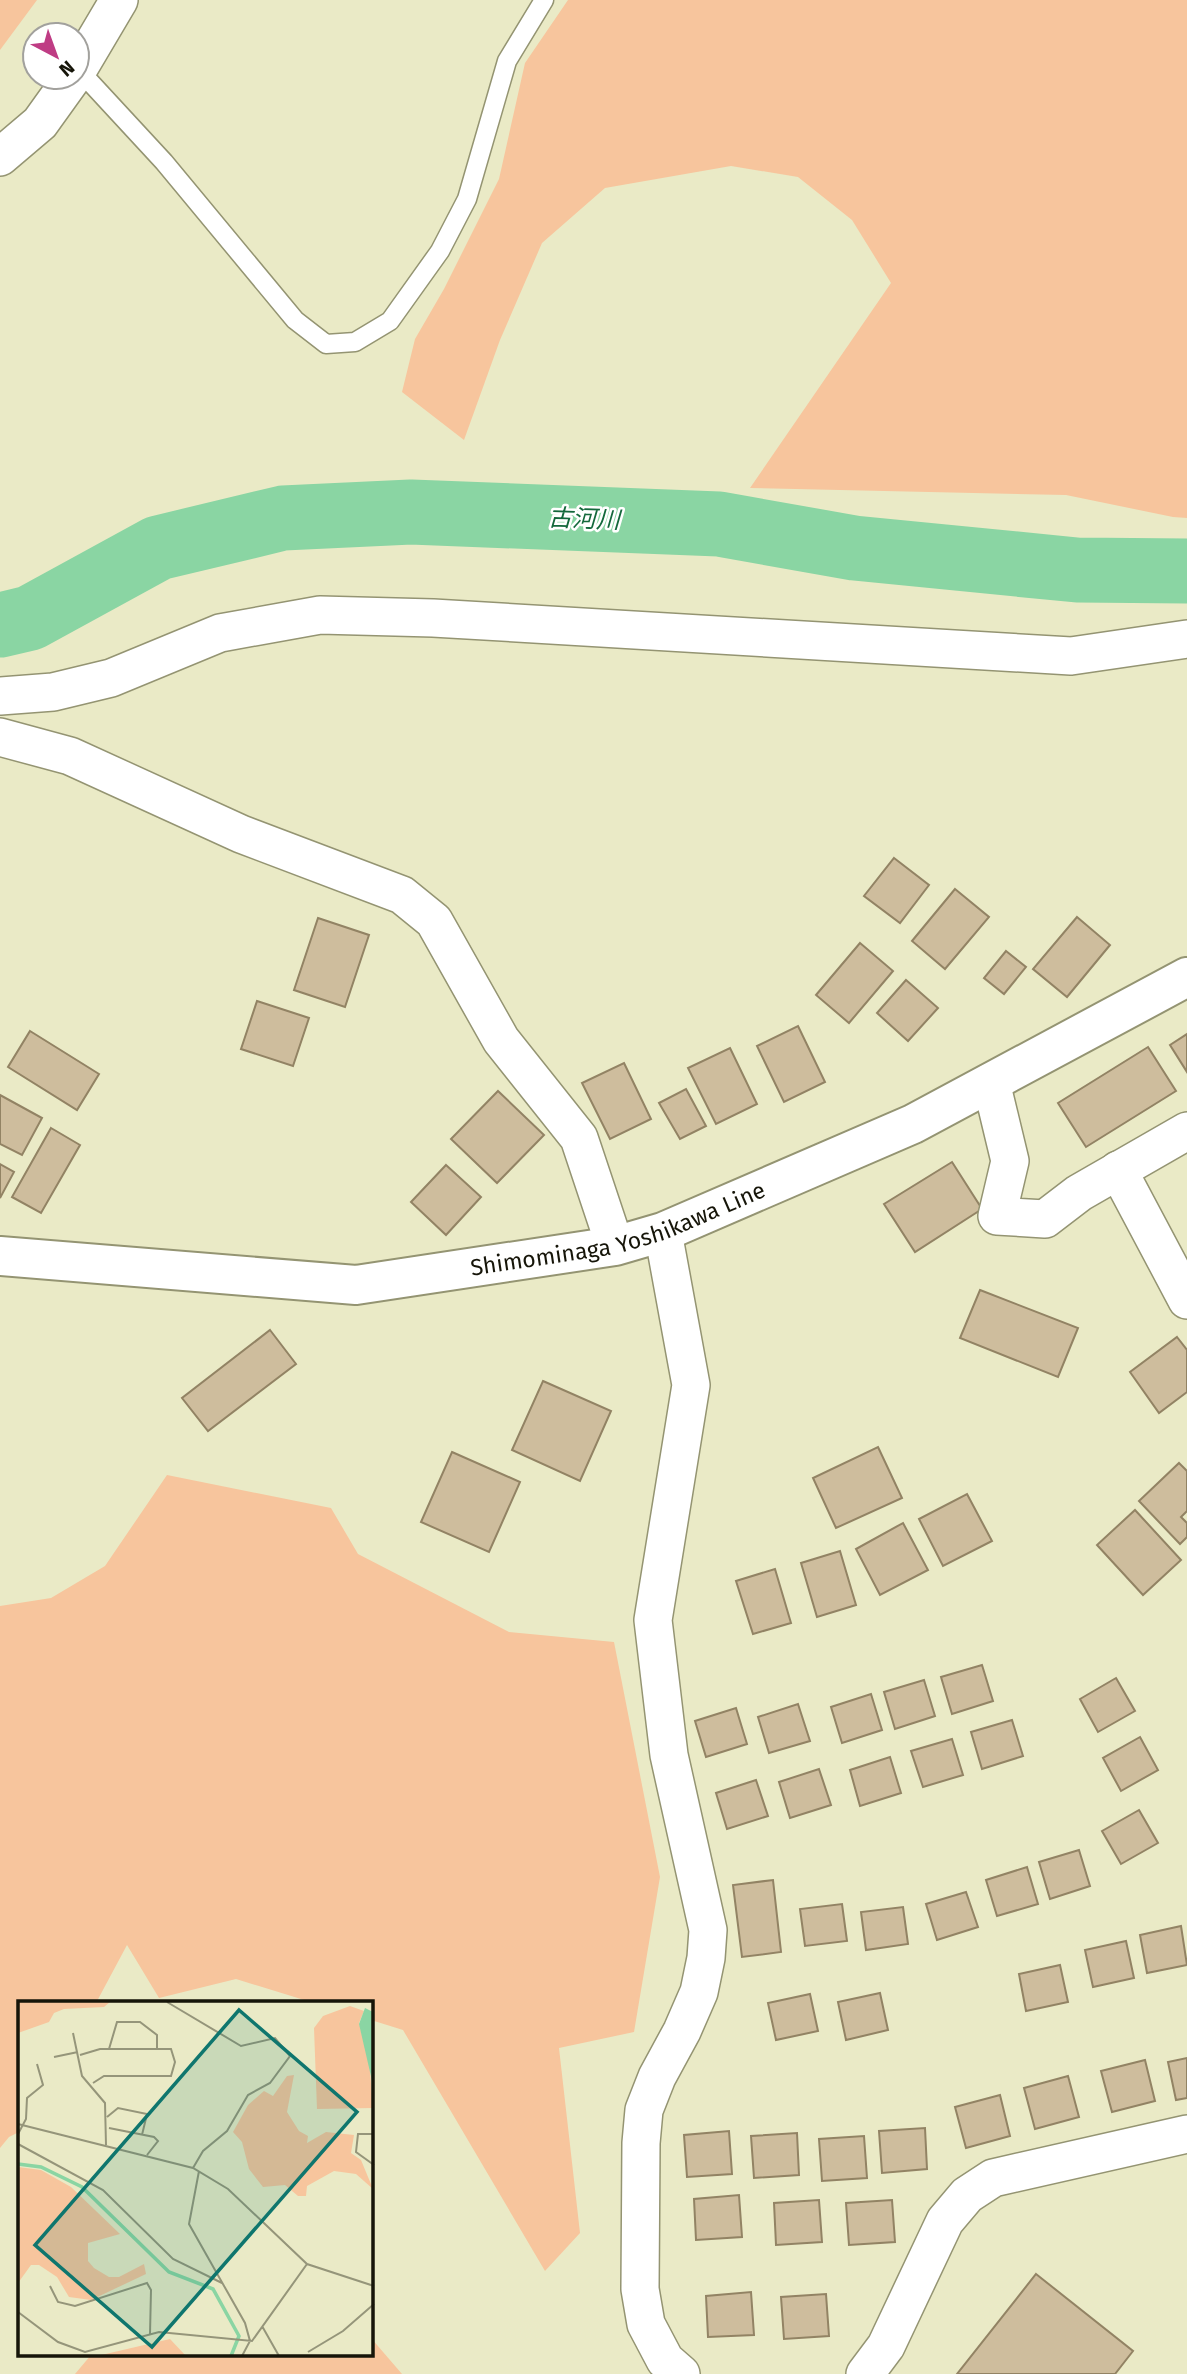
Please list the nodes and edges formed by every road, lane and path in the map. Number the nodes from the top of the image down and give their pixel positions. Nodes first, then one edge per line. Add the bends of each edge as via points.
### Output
1 (119, 0) edge
2 (544, 0) edge
3 (91, 47) edge
4 (91, 85) edge
5 (63, 91) edge
6 (0, 157) edge
7 (1187, 639) edge
8 (0, 696) edge
9 (0, 737) edge
10 (1187, 977) edge
11 (991, 1082) junction
12 (1187, 1131) edge
13 (1118, 1170) junction
14 (663, 1232) junction
15 (615, 1246) junction
16 (0, 1256) edge
17 (1187, 1300) edge
18 (1187, 2134) edge
19 (681, 2374) edge
20 (865, 2374) edge

1 - 3 street
2 - 4 lane via 507,61 467,199 440,251 390,321 355,342 326,344 295,320 164,162
5 - 6 street via 40,123
7 - 8 street via 1071,656 320,615 220,633 111,678 53,692
9 - 15 street via 70,756 241,834 402,895 434,921 501,1040 579,1138
10 - 11 main road, Shimominaga Yoshikawa Line
11 - 13 street via 1010,1161 997,1216 1045,1219
11 - 14 main road, Shimominaga Yoshikawa Line via 913,1124
12 - 13 street
13 - 17 street
14 - 15 main road, Shimominaga Yoshikawa Line
14 - 19 street via 691,1385 653,1619 669,1755 708,1930 699,1992 644,2110 640,2289 646,2324 665,2360
15 - 16 main road, Shimominaga Yoshikawa Line via 356,1285
18 - 20 street via 993,2178 967,2195 945,2221 886,2346

